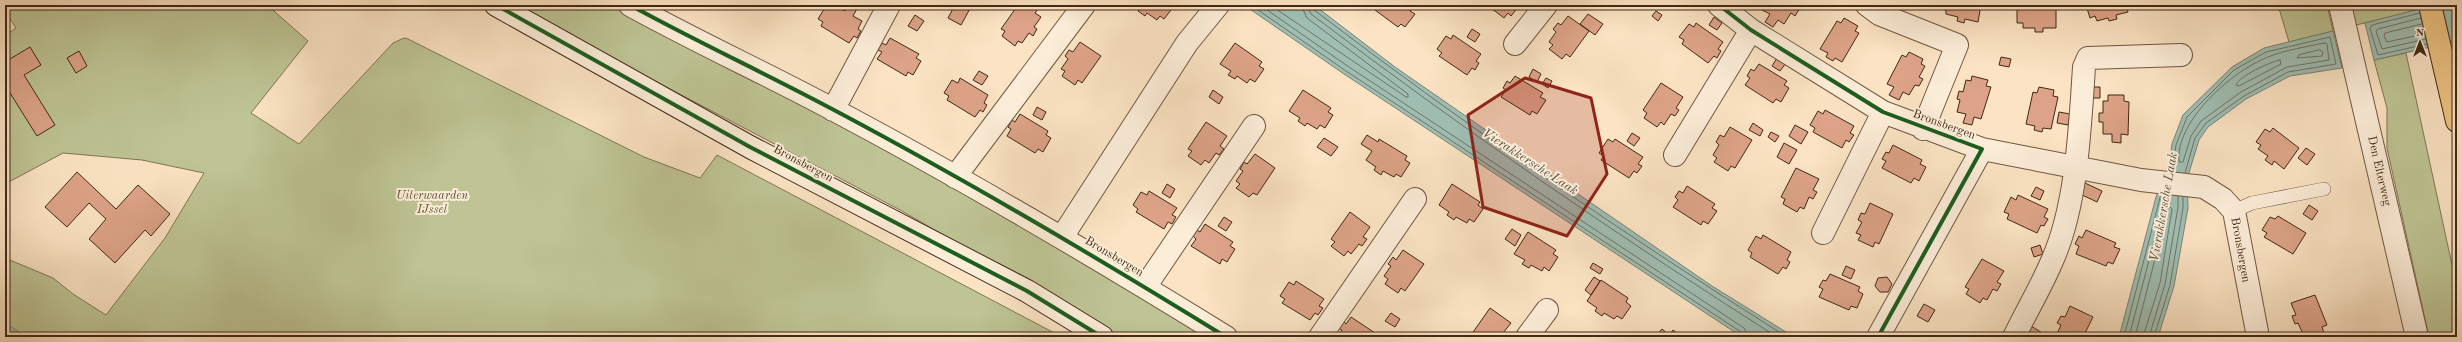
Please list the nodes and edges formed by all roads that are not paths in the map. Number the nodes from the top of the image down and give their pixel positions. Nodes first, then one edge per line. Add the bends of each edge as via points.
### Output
1 (496, 5) edge
2 (630, 5) edge
3 (889, 5) edge
4 (1084, 5) edge
5 (1218, 5) edge
6 (1546, 5) edge
7 (1867, 5) edge
8 (2340, 5) edge
9 (2430, 5) edge
10 (1729, 8) edge
11 (1751, 30) junction
12 (1514, 44) dead end
13 (2181, 55) dead end
14 (833, 110) junction
15 (1883, 112) junction
16 (2457, 121) edge
17 (1254, 126) dead end
18 (1923, 129) junction
19 (1982, 149) junction
20 (1675, 154) dead end
21 (2074, 168) junction
22 (955, 177) junction
23 (2324, 189) dead end
24 (1415, 199) dead end
25 (2234, 211) junction
26 (1823, 233) dead end
27 (1062, 237) junction
28 (1145, 287) junction
29 (1547, 310) dead end
30 (1102, 337) edge
31 (1226, 337) edge
32 (1320, 337) edge
33 (1528, 337) edge
34 (1878, 337) edge
35 (2014, 337) edge
36 (2258, 337) edge
37 (2418, 337) edge

1 - 30 street, Bronsbergen via 750,148 1027,291
2 - 14 street, Bronsbergen
3 - 14 street
4 - 22 street
5 - 27 street via 1187,44
6 - 12 street
7 - 18 street, Bronsbergen via 1879,14 1957,45
8 - 37 street, Den Elterweg
9 - 16 main road
10 - 11 street, Bronsbergen
11 - 15 street, Bronsbergen
11 - 20 street
13 - 21 street via 2088,58 2084,67 2080,134
14 - 22 street, Bronsbergen
15 - 18 street, Bronsbergen
15 - 26 street
17 - 28 street, Bronsbergen
18 - 19 street, Bronsbergen
19 - 21 street, Bronsbergen
19 - 34 street, Bronsbergen
21 - 25 street, Bronsbergen via 2141,180 2204,187 2223,199
21 - 35 street via 2061,236 2053,261
22 - 27 street, Bronsbergen
23 - 25 lane via 2252,203
24 - 32 street
25 - 36 street, Bronsbergen
27 - 28 street, Bronsbergen
28 - 31 street, Bronsbergen
29 - 33 street

